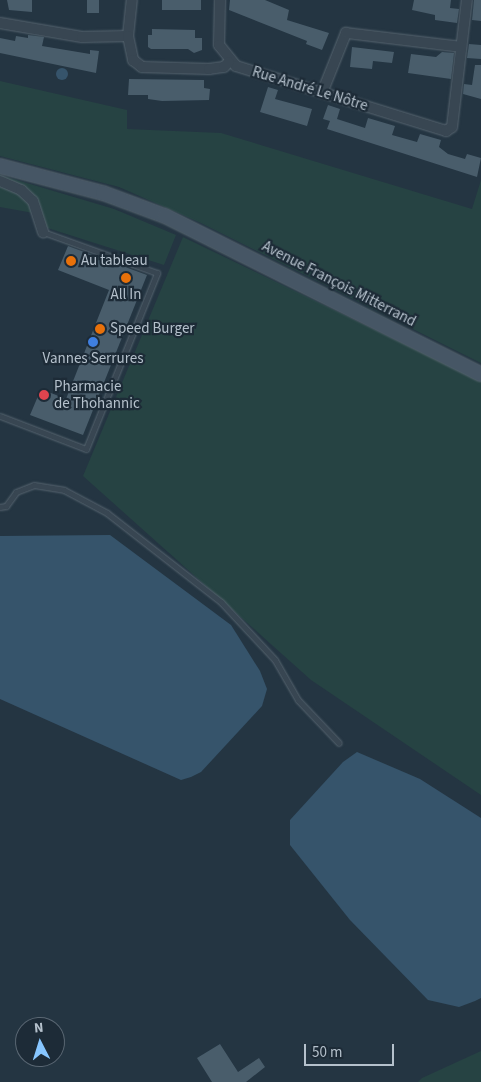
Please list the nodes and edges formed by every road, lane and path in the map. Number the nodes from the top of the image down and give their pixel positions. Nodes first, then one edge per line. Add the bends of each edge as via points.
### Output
1 (132, 0) edge
2 (220, 0) edge
3 (467, 0) edge
4 (0, 23) edge
5 (128, 36) junction
6 (462, 47) junction
7 (229, 62) junction
8 (322, 93) junction
9 (0, 166) edge
10 (0, 181) edge
11 (43, 232) joint
12 (481, 374) edge
13 (0, 416) edge
14 (0, 507) edge
15 (339, 743) dead end

1 - 5 street
2 - 7 street via 219,44
3 - 6 street
4 - 5 street via 82,37
5 - 7 street via 133,60 142,66 209,69 224,67
6 - 8 street via 346,33
6 - 8 street, Rue André Le Nôtre via 452,127 446,131
7 - 8 street, Rue André Le Nôtre
9 - 12 main road, Avenue François Mitterrand via 103,193 181,223
10 - 11 street via 21,190 33,201
11 - 13 lane via 157,273 86,449
14 - 15 lane via 6,506 16,492 34,486 64,490 106,514 221,602 275,660 298,700

